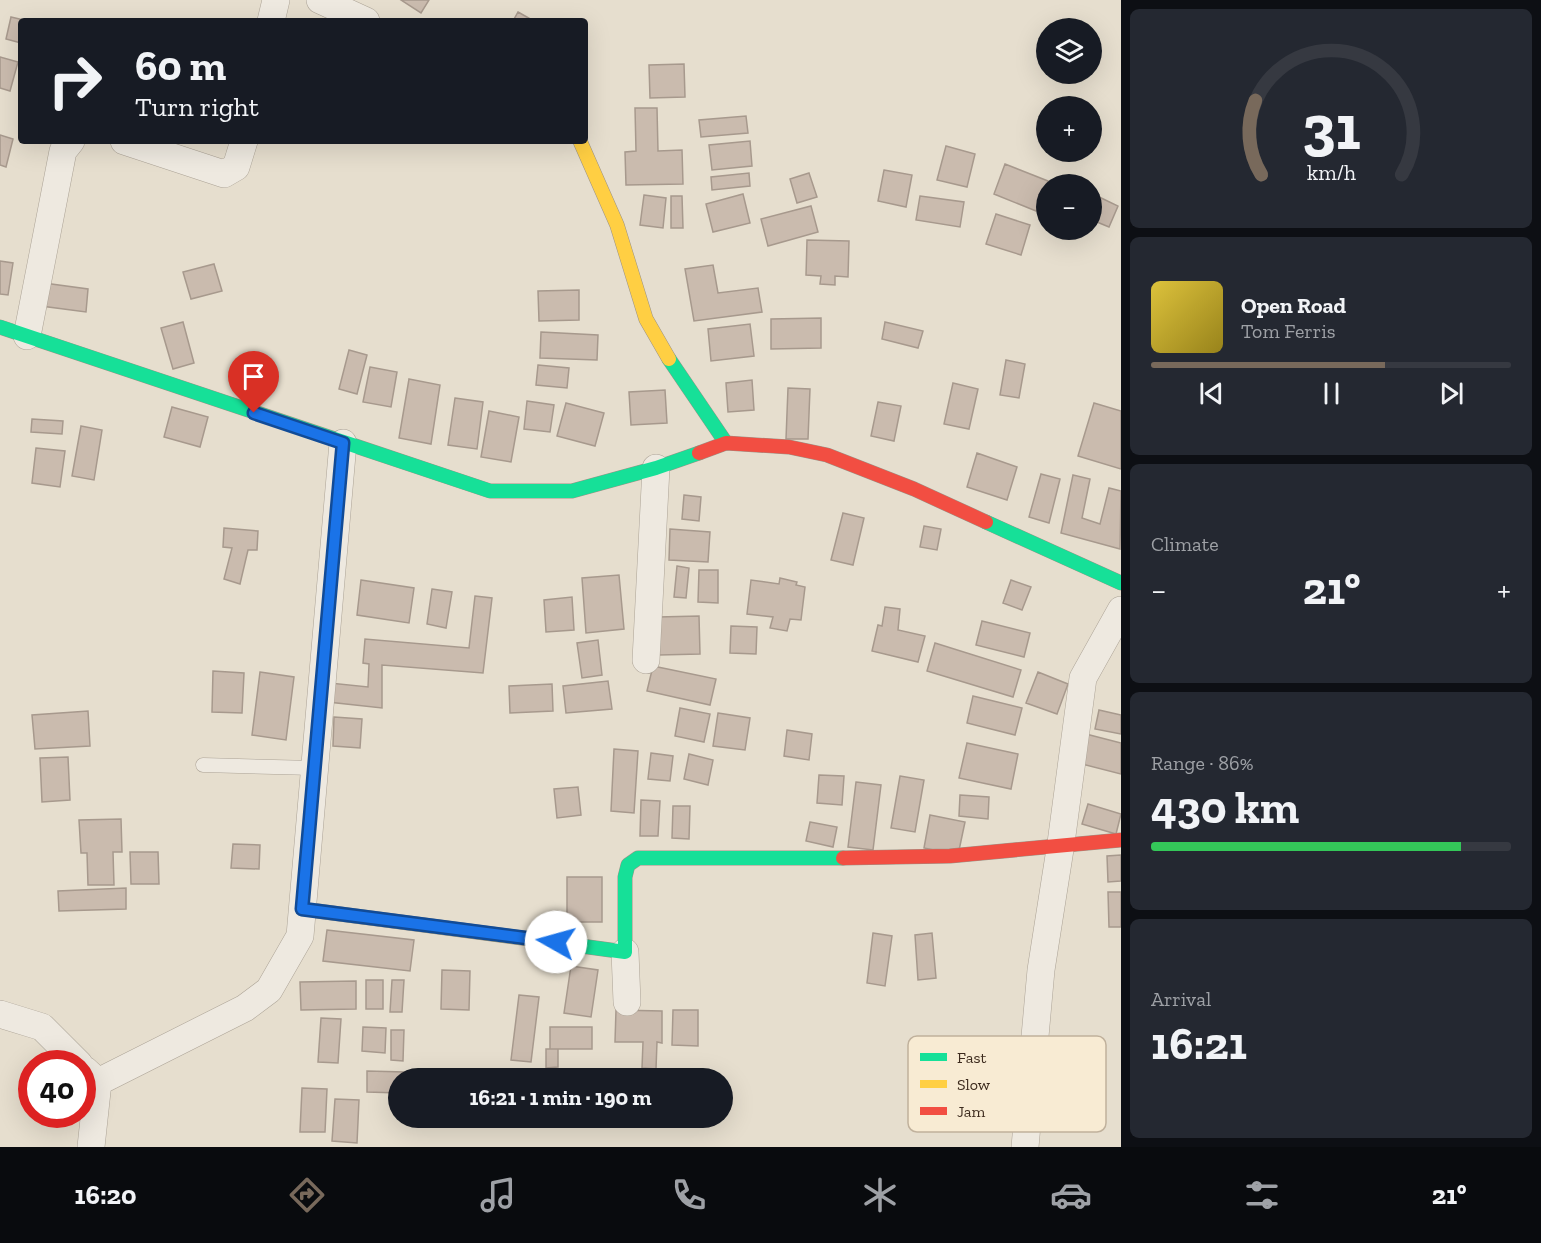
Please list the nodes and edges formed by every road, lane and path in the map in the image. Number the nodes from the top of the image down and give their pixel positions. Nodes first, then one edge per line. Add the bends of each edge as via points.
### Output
1 (276, 0) edge
2 (320, 0) edge
3 (272, 18) edge
4 (359, 18) edge
5 (69, 144) edge
6 (133, 144) edge
7 (243, 144) edge
8 (581, 144) edge
9 (0, 327) edge
10 (27, 336) junction
11 (343, 443) junction
12 (726, 443) junction
13 (656, 468) junction
14 (1121, 583) edge
15 (1121, 610) edge
16 (646, 660) dead end
17 (203, 765) dead end
18 (314, 768) junction
19 (1121, 840) edge
20 (1061, 843) junction
21 (302, 909) junction
22 (625, 952) junction
23 (627, 1002) dead end
24 (0, 1014) edge
25 (1035, 1036) edge
26 (66, 1050) edge
27 (96, 1068) edge
28 (90, 1128) edge
29 (1026, 1132) edge
30 (91, 1147) edge
31 (1025, 1147) edge

1 - 3 street
2 - 4 street
5 - 10 street via 63,151
6 - 7 street via 224,174 236,167
8 - 12 street via 617,225 646,319 675,370
9 - 10 street
10 - 11 street
11 - 13 street via 490,491 572,491
11 - 18 street
12 - 13 street
12 - 14 street via 827,454 915,489
13 - 16 street
15 - 20 street via 1083,678
17 - 18 lane
18 - 21 street
19 - 20 street
20 - 22 street via 925,858 638,858 628,864 625,877
20 - 25 street
21 - 22 street
21 - 27 street via 300,936 269,990 226,1019
22 - 23 street
24 - 26 street via 42,1027
28 - 30 street
29 - 31 street

